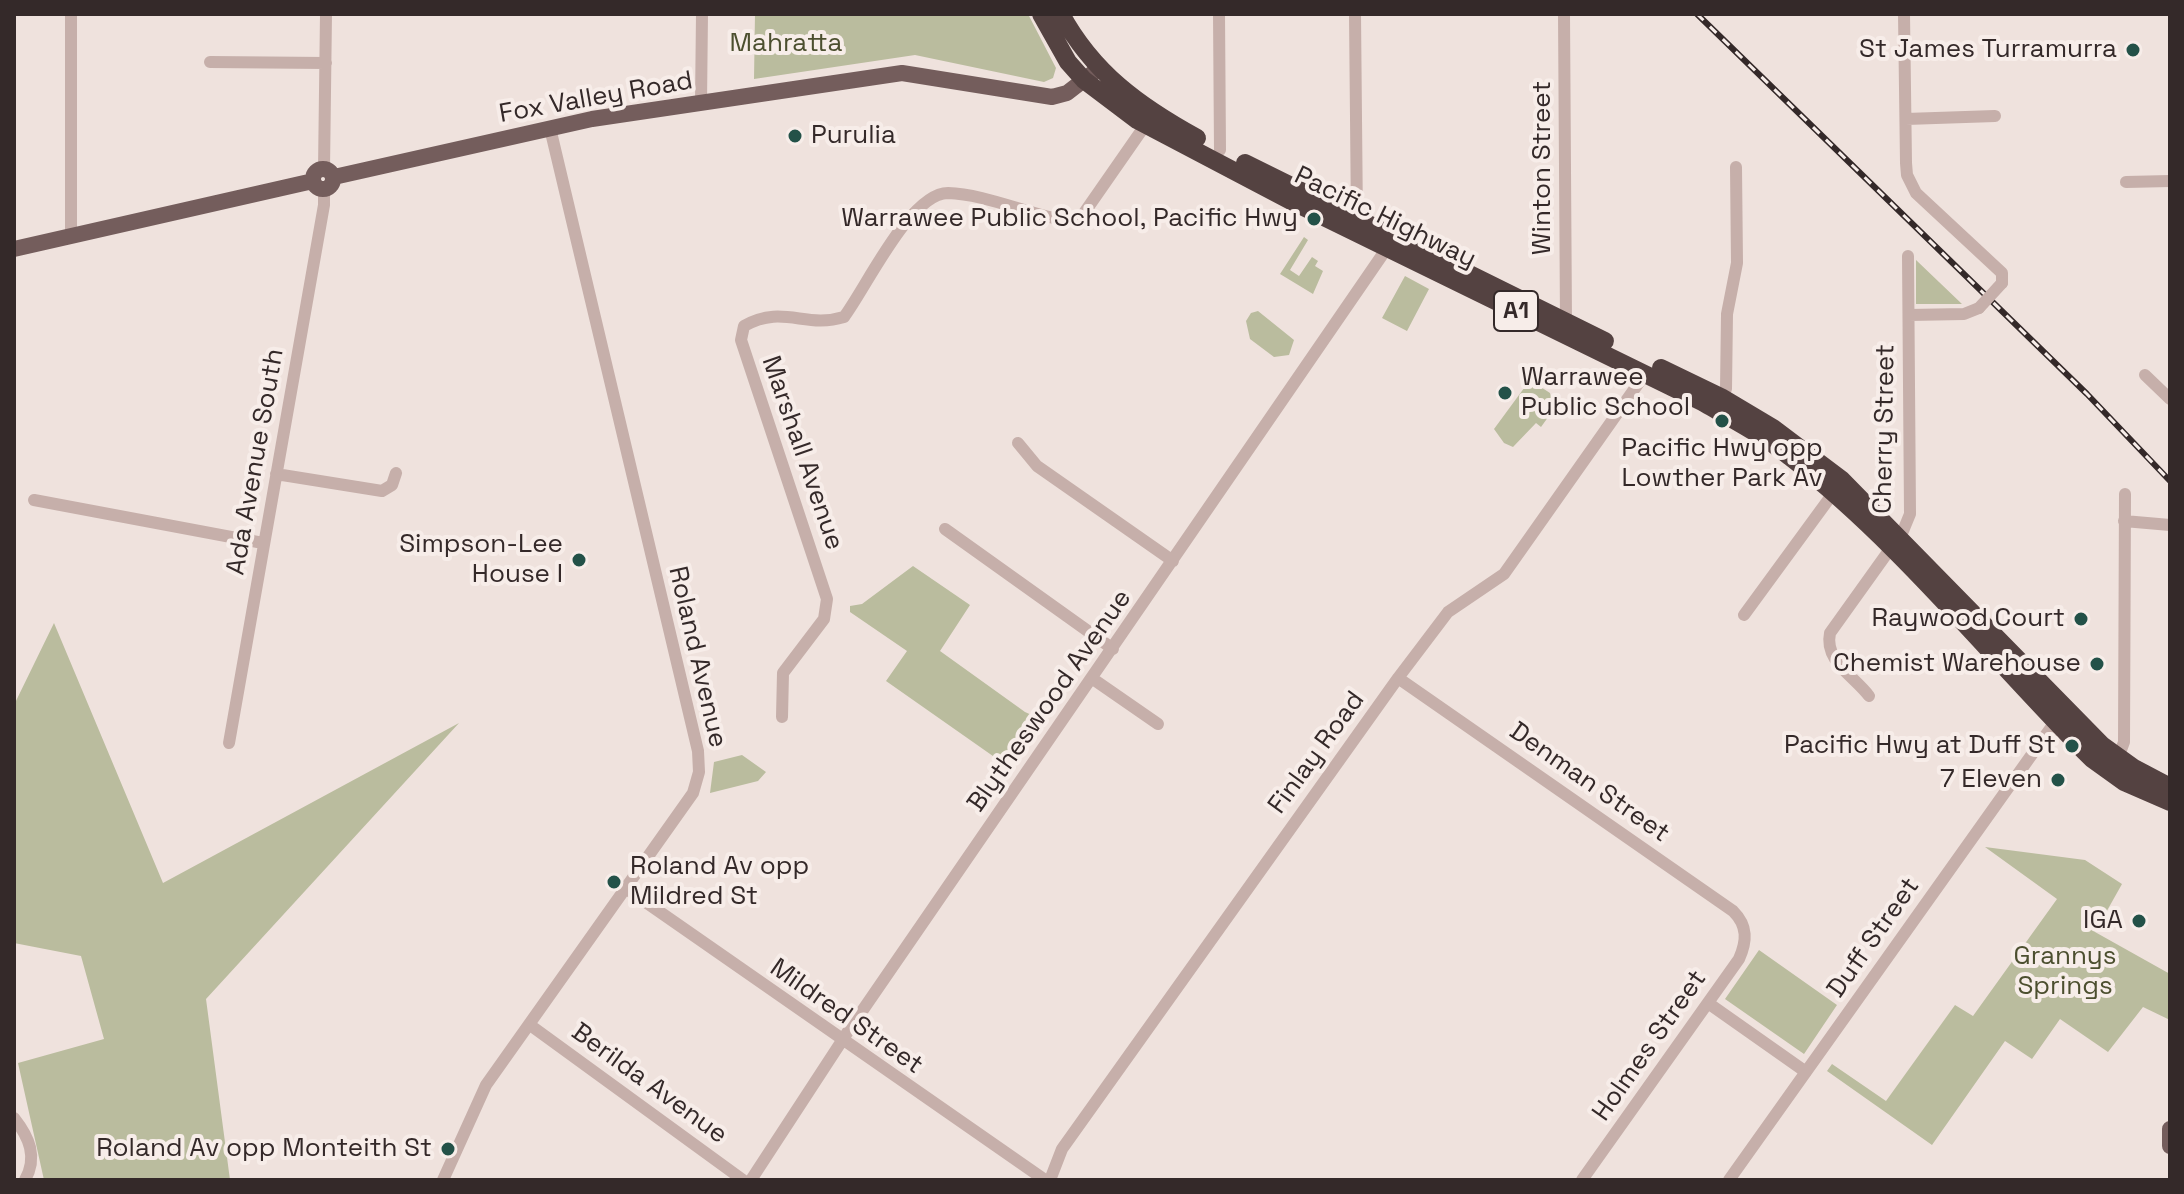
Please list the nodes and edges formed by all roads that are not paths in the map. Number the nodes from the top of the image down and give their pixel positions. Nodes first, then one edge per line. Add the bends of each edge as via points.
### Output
1 (71, 14) edge
2 (326, 14) edge
3 (702, 14) edge
4 (1041, 14) edge
5 (1061, 14) edge
6 (1219, 14) edge
7 (1355, 14) edge
8 (1564, 14) edge
9 (1904, 14) edge
10 (1911, 14) edge
11 (210, 62) dead end
12 (326, 63) junction
13 (1091, 74) junction
14 (701, 103) junction
15 (1995, 116) dead end
16 (1906, 119) junction
17 (1146, 124) junction
18 (550, 128) junction
19 (1220, 150) junction
20 (1736, 167) dead end
21 (324, 179) junction
22 (2170, 181) edge
23 (2126, 182) dead end
24 (1356, 225) junction
25 (71, 237) junction
26 (1387, 248) junction
27 (14, 249) edge
28 (1908, 256) dead end
29 (1909, 315) junction
30 (1566, 321) junction
31 (1645, 374) junction
32 (2145, 375) dead end
33 (1721, 397) junction
34 (2170, 399) edge
35 (1018, 443) dead end
36 (396, 473) dead end
37 (276, 474) junction
38 (1834, 492) junction
39 (2125, 494) dead end
40 (34, 500) dead end
41 (2124, 521) junction
42 (2170, 525) edge
43 (945, 529) dead end
44 (1895, 541) junction
45 (263, 543) junction
46 (1173, 561) junction
47 (1744, 615) dead end
48 (1113, 649) junction
49 (1398, 678) junction
50 (1093, 679) junction
51 (1869, 696) dead end
52 (782, 717) dead end
53 (2055, 722) junction
54 (1158, 724) dead end
55 (229, 743) dead end
56 (2114, 765) junction
57 (2170, 787) edge
58 (2170, 802) edge
59 (624, 887) junction
60 (1746, 933) joint
61 (1708, 1003) junction
62 (530, 1025) junction
63 (842, 1041) junction
64 (1806, 1072) junction
65 (14, 1118) edge
66 (2170, 1129) edge
67 (2170, 1146) edge
68 (25, 1180) edge
69 (444, 1180) edge
70 (743, 1180) edge
71 (751, 1180) edge
72 (1048, 1180) edge
73 (1582, 1180) edge
74 (1729, 1180) edge

1 - 25 street
2 - 12 street, Ada Avenue South
3 - 14 street
4 - 13 highway, Pacific Highway / A1 via 1066,60
5 - 13 highway, Pacific Highway / A1
6 - 19 street
7 - 24 street
8 - 30 street, Winton Street
9 - 10 street
9 - 16 street, Cherry Street
11 - 12 street
12 - 21 street, Ada Avenue South
13 - 14 main road, Fox Valley Road via 1067,93 1048,97 902,73
13 - 17 highway, Pacific Highway / A1
13 - 19 highway, Pacific Highway / A1
14 - 18 main road, Fox Valley Road
15 - 16 street
16 - 29 street, Cherry Street, bridge via 1910,184 2002,273 2002,283 1979,308 1964,314
17 - 24 highway, Pacific Highway / A1
17 - 52 street, Marshall Avenue via 1082,216 1068,221 946,193 928,198 844,317 829,322 764,315 744,326 741,340 827,599 824,619 783,673
18 - 21 main road, Fox Valley Road
18 - 59 street, Roland Avenue via 699,762 693,793
19 - 24 highway, Pacific Highway / A1
20 - 33 street via 1737,263 1727,314 1726,389
21 - 25 main road, Fox Valley Road
21 - 37 street, Ada Avenue South via 324,205
22 - 23 street
24 - 26 highway, Pacific Highway / A1
24 - 30 highway, Pacific Highway / A1
25 - 27 main road, Fox Valley Road
26 - 31 highway, Pacific Highway / A1
26 - 46 street, Blytheswood Avenue
28 - 29 street, Cherry Street
29 - 44 street, Cherry Street via 1910,514
30 - 33 highway, Pacific Highway / A1
31 - 38 highway, Pacific Highway / A1 via 1760,435
31 - 49 street, Finlay Road via 1504,574 1448,612
32 - 34 street
33 - 44 highway, Pacific Highway / A1 via 1842,480
35 - 46 street via 1037,466
36 - 37 street via 392,485 382,491
37 - 45 street, Ada Avenue South
38 - 44 highway, Pacific Highway / A1
38 - 47 street
39 - 41 street
40 - 45 street
41 - 42 street
41 - 56 street via 2124,742
43 - 48 street
44 - 51 street, Cherry Street via 1830,633 1832,656
44 - 53 highway, Pacific Highway / A1
44 - 56 highway, Pacific Highway / A1 via 2065,709
45 - 55 street, Ada Avenue South
46 - 48 street, Blytheswood Avenue
48 - 50 street, Blytheswood Avenue
49 - 60 street, Denman Street via 1733,911
49 - 72 street, Finlay Road via 1062,1149
50 - 54 street
50 - 63 street, Blytheswood Avenue
53 - 56 highway, Pacific Highway / A1
53 - 64 street, Duff Street
56 - 57 highway, Pacific Highway / A1
56 - 58 highway, Pacific Highway / A1
59 - 62 street, Roland Avenue
59 - 63 street, Mildred Street
60 - 61 street, Holmes Street via 1739,959
61 - 64 street
61 - 73 street, Holmes Street
62 - 69 street, Roland Avenue via 486,1085
62 - 70 street, Berilda Avenue
63 - 71 street, Blytheswood Avenue
63 - 72 street, Mildred Street
64 - 74 street, Duff Street
65 - 68 street via 32,1152
66 - 67 main road

